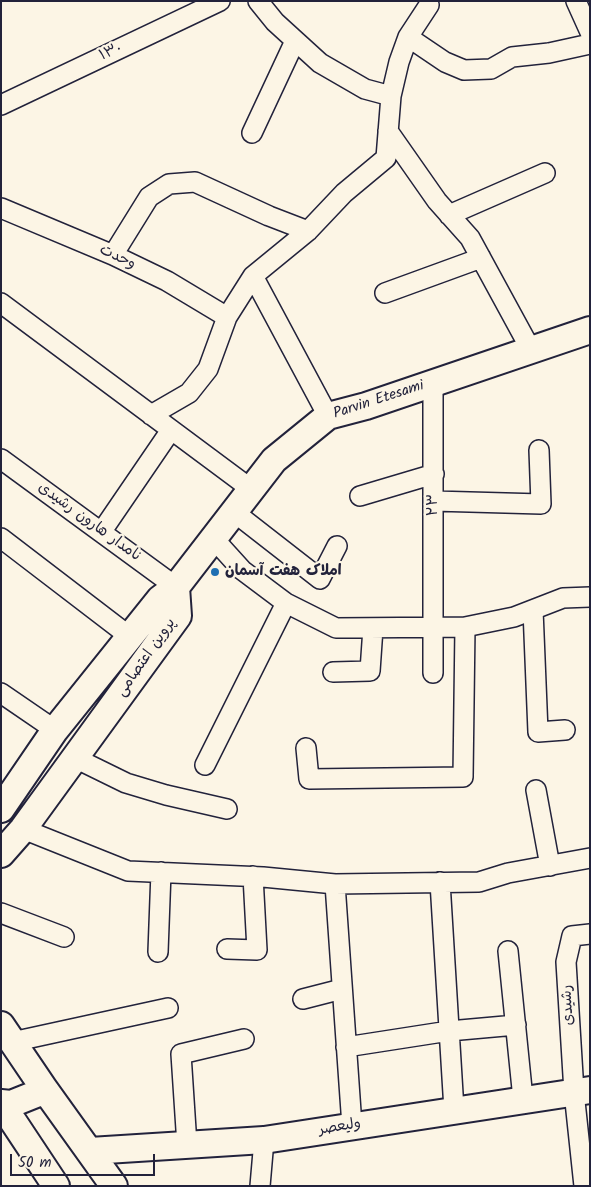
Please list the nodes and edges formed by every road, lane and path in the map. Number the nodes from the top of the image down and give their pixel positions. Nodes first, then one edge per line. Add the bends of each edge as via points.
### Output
1 (220, 1) edge
2 (258, 1) edge
3 (576, 1) edge
4 (429, 5) dead end
5 (590, 32) edge
6 (408, 37) junction
7 (295, 41) junction
8 (590, 44) edge
9 (390, 96) junction
10 (1, 105) edge
11 (388, 131) junction
12 (252, 133) dead end
13 (545, 173) dead end
14 (1, 208) edge
15 (449, 215) junction
16 (308, 231) junction
17 (113, 255) junction
18 (481, 258) junction
19 (254, 276) junction
20 (385, 293) dead end
21 (1, 302) edge
22 (227, 317) junction
23 (590, 330) edge
24 (531, 350) junction
25 (432, 383) junction
26 (151, 415) junction
27 (328, 416) junction
28 (171, 430) junction
29 (539, 450) dead end
30 (1, 459) edge
31 (434, 474) junction
32 (251, 489) junction
33 (360, 496) dead end
34 (434, 501) junction
35 (234, 512) junction
36 (102, 531) junction
37 (1, 538) edge
38 (213, 538) junction
39 (337, 546) dead end
40 (176, 587) junction
41 (590, 597) edge
42 (286, 604) junction
43 (533, 610) junction
44 (433, 627) junction
45 (465, 627) junction
46 (373, 628) junction
47 (129, 636) junction
48 (333, 672) dead end
49 (432, 673) dead end
50 (1, 692) edge
51 (55, 730) junction
52 (565, 730) dead end
53 (306, 748) dead end
54 (75, 758) junction
55 (205, 765) dead end
56 (536, 790) dead end
57 (1, 809) edge
58 (227, 809) dead end
59 (23, 829) junction
60 (1, 854) edge
61 (590, 858) edge
62 (550, 866) junction
63 (161, 872) junction
64 (253, 876) junction
65 (440, 882) junction
66 (335, 884) junction
67 (1, 913) edge
68 (590, 934) edge
69 (64, 937) dead end
70 (227, 949) dead end
71 (508, 951) dead end
72 (158, 952) dead end
73 (342, 988) junction
74 (303, 999) dead end
75 (168, 1008) dead end
76 (516, 1025) junction
77 (449, 1031) junction
78 (7, 1034) edge
79 (244, 1039) dead end
80 (346, 1047) junction
81 (43, 1087) junction
82 (582, 1091) edge
83 (523, 1099) junction
84 (1, 1103) edge
85 (454, 1110) junction
86 (352, 1126) junction
87 (264, 1140) junction
88 (187, 1145) junction
89 (90, 1151) junction
90 (52, 1185) edge
91 (114, 1186) edge
92 (260, 1186) edge
93 (584, 1186) edge

1 - 10 street, ۱۳۰
2 - 7 street
3 - 5 street
4 - 6 street
6 - 8 street via 445,62 464,70 491,69 512,57
6 - 9 street
7 - 9 street via 320,63 365,89
7 - 12 street
9 - 11 street
11 - 15 street
11 - 16 street via 386,158 344,193
13 - 15 street
14 - 17 street, وحدت
15 - 18 street via 470,238
16 - 17 street via 195,182 169,184 150,197
16 - 19 street
17 - 22 street, وحدت via 167,281
18 - 20 street
18 - 24 street
19 - 22 street
19 - 27 street
21 - 26 street
22 - 26 street via 208,369 189,393
23 - 24 street, Parvin Etesami
24 - 25 street, Parvin Etesami
25 - 27 street, Parvin Etesami
25 - 31 street, ۲۳
26 - 28 street
27 - 32 street, Parvin Etesami via 274,460
28 - 32 street
28 - 36 street
29 - 34 street via 541,504
30 - 36 street, نامدار هارون رشیدی
31 - 33 street
31 - 34 street, ۲۳
32 - 35 street, Parvin Etesami
34 - 44 street, ۲۳
35 - 38 street, Parvin Etesami
35 - 39 street via 320,579
36 - 40 street, نامدار هارون رشیدی
37 - 47 street
38 - 40 street, Parvin Etesami
38 - 42 street via 242,570
40 - 47 street, پروین اعتصامی via 160,600
40 - 54 street, پروین اعتصامی via 178,616
41 - 43 street via 563,598
42 - 46 street via 336,628
42 - 55 street
43 - 45 street
43 - 52 street via 538,732
44 - 45 street
44 - 46 street
44 - 49 street, ۲۳
45 - 53 street via 463,777 309,780
46 - 48 street via 370,671
47 - 51 street, پروین اعتصامی
50 - 51 street
51 - 57 street, پروین اعتصامی
54 - 58 street via 126,783
54 - 59 street, پروین اعتصامی
56 - 62 street
59 - 60 street, پروین اعتصامی
59 - 63 street via 128,871
61 - 62 street
62 - 65 street via 479,882
63 - 64 street
63 - 72 street
64 - 66 street
64 - 70 street via 257,950
65 - 66 street
65 - 77 street
66 - 73 street
67 - 69 street
68 - 82 street, رشیدی via 572,936 566,962
71 - 76 street
73 - 74 street
73 - 80 street
75 - 78 street
76 - 77 street
76 - 83 street
77 - 80 street
77 - 85 street
78 - 81 street
79 - 88 street via 181,1054
80 - 86 street
81 - 84 street via 36,1094 11,1104
81 - 89 street
82 - 83 street, ولیعصر
82 - 93 street
83 - 85 street, ولیعصر
84 - 90 street
85 - 86 street, ولیعصر
86 - 87 street, ولیعصر
87 - 88 street, ولیعصر
87 - 92 street
88 - 89 street, ولیعصر
89 - 91 street

